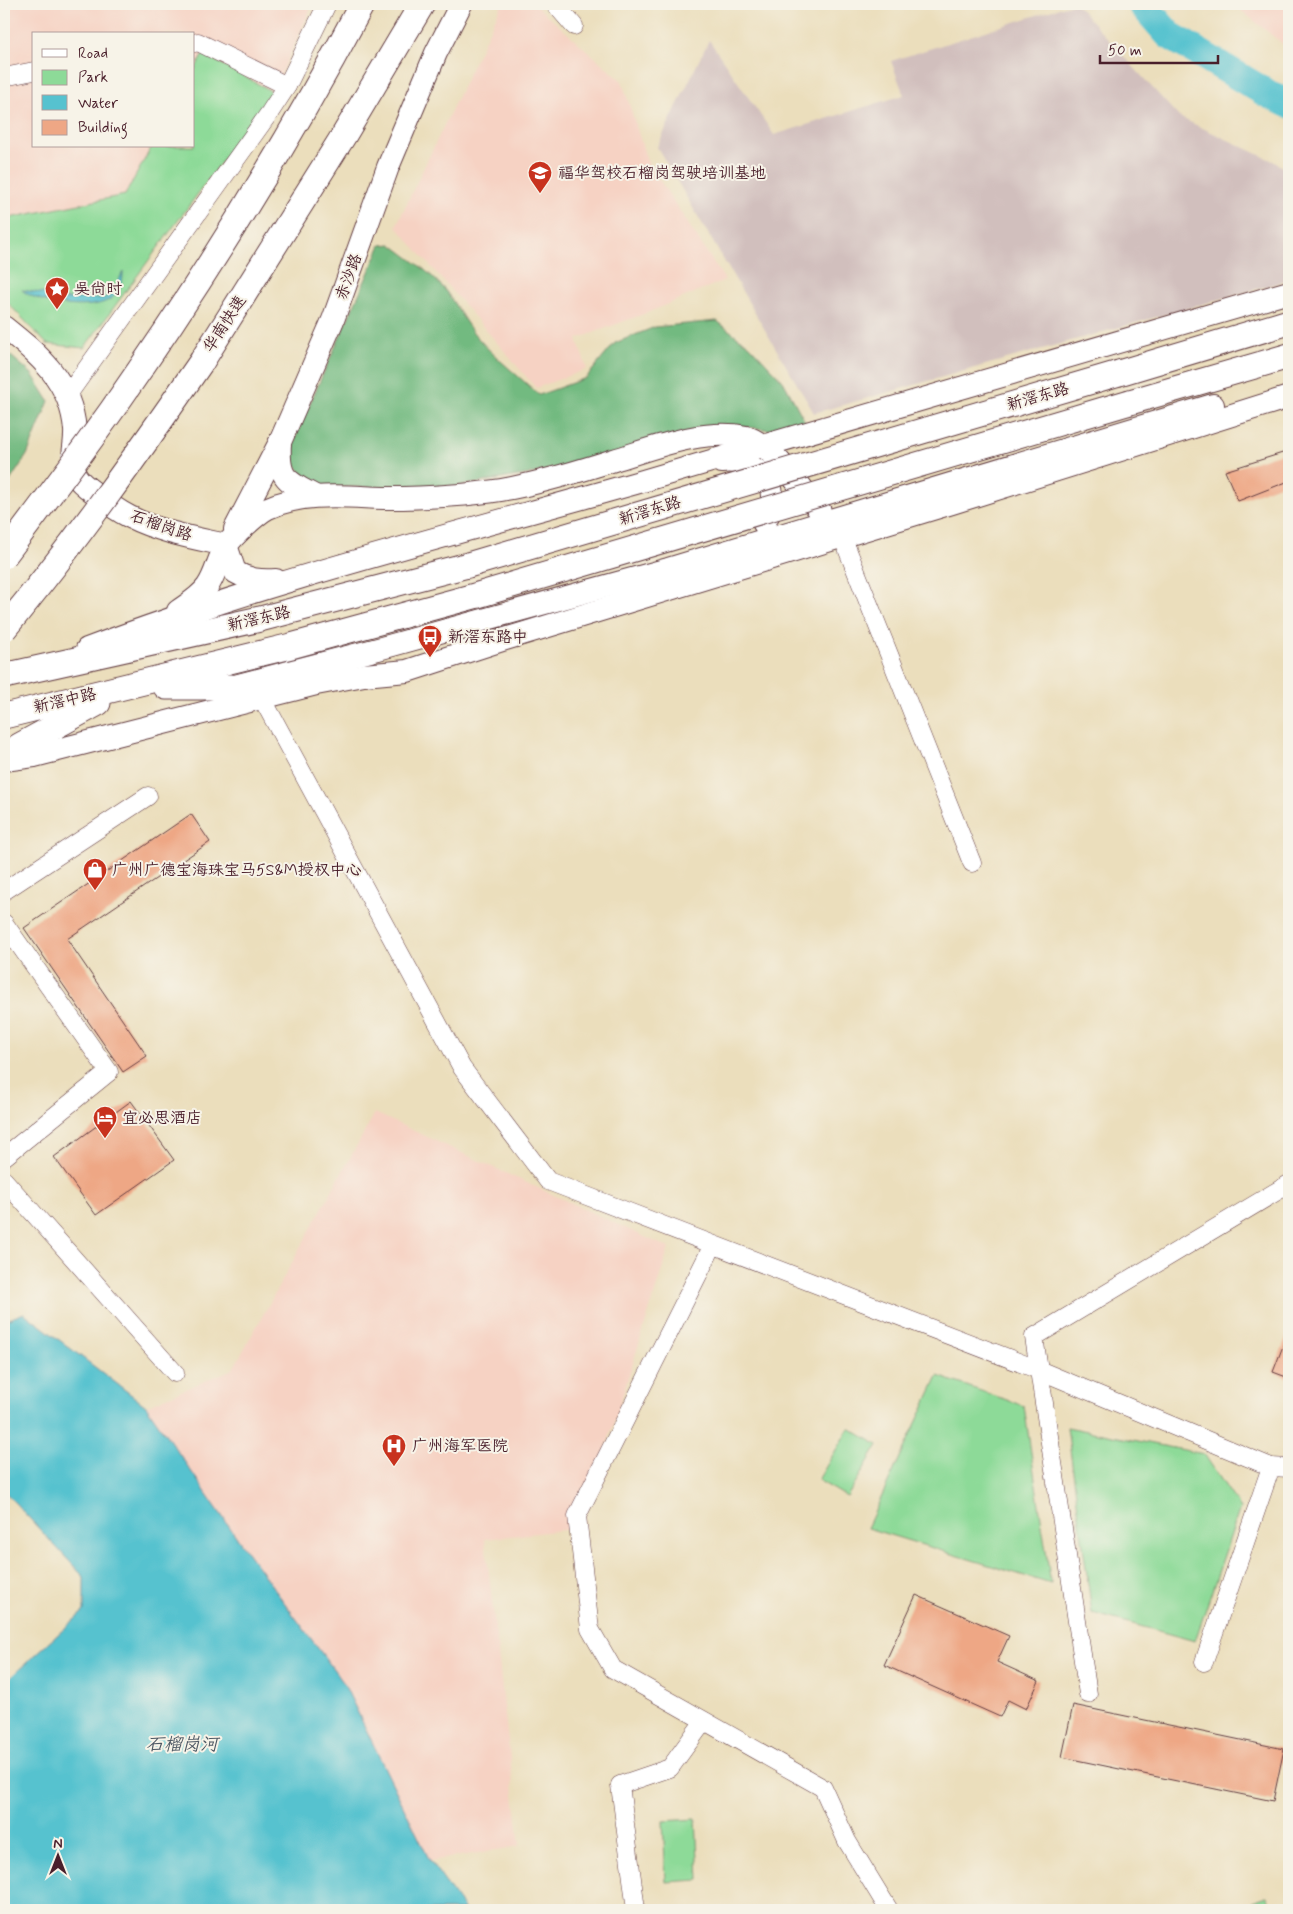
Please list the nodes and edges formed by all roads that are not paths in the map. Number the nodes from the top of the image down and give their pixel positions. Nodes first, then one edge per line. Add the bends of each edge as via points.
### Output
1 (327, 4) edge
2 (362, 4) edge
3 (422, 4) edge
4 (461, 4) edge
5 (555, 4) edge
6 (574, 26) dead end
7 (195, 43) edge
8 (32, 71) edge
9 (4, 77) edge
10 (287, 86) junction
11 (1289, 292) edge
12 (1289, 322) edge
13 (4, 326) edge
14 (1289, 356) edge
15 (1289, 382) edge
16 (67, 396) junction
17 (1289, 397) edge
18 (832, 426) junction
19 (280, 442) junction
20 (766, 447) junction
21 (705, 464) junction
22 (315, 496) junction
23 (870, 507) junction
24 (835, 528) junction
25 (751, 543) junction
26 (226, 545) junction
27 (4, 556) edge
28 (295, 579) junction
29 (162, 620) junction
30 (4, 629) edge
31 (15, 674) edge
32 (127, 687) junction
33 (231, 687) joint
34 (262, 698) junction
35 (4, 716) edge
36 (9, 753) edge
37 (148, 796) dead end
38 (972, 864) dead end
39 (4, 891) edge
40 (4, 923) edge
41 (4, 1156) edge
42 (4, 1180) edge
43 (1289, 1184) edge
44 (714, 1245) junction
45 (1039, 1370) junction
46 (175, 1373) dead end
47 (1271, 1467) junction
48 (1289, 1468) edge
49 (1204, 1662) dead end
50 (1088, 1694) dead end
51 (704, 1721) junction
52 (636, 1910) edge
53 (889, 1910) edge

1 - 10 street
2 - 27 highway, bridge via 322,79 246,206 112,410
3 - 30 highway, 华南快速, bridge via 344,136 202,361 128,468
4 - 19 main road, 赤沙路 via 436,53 388,167 333,320
5 - 6 street
7 - 10 street
8 - 9 street
10 - 16 street
11 - 18 main road
12 - 31 highway, 新滘东路, bridge via 468,565 260,619
13 - 16 main road, 石榴岗路 via 36,353 58,378
14 - 32 highway, 新滘东路, bridge via 478,596
15 - 23 main road
16 - 26 main road, 石榴岗路 via 75,430 72,460 80,481 131,518
17 - 24 main road
18 - 20 main road
18 - 23 main road via 812,452 810,476 820,491 833,501 842,505
19 - 22 main road via 279,462 284,475 291,483
19 - 26 main road, 赤沙路
20 - 21 main road
20 - 22 main road via 747,437 711,435 677,440 511,488 403,498
20 - 24 main road
21 - 25 main road via 741,462 765,475 772,502 764,524
21 - 28 main road
22 - 26 main road via 266,509
23 - 24 main road
24 - 25 main road
24 - 34 main road via 430,665 407,671 343,678
24 - 38 street
25 - 33 main road via 555,601
26 - 28 main road via 235,572 247,579
26 - 29 main road, 赤沙路 via 208,586 190,603
28 - 29 main road
29 - 31 main road
32 - 33 highway
32 - 35 highway, 新滘中路
32 - 36 highway
34 - 36 main road via 34,756
34 - 44 street via 462,1068 548,1181
37 - 39 street
40 - 41 street via 109,1072
42 - 46 street
43 - 45 street via 1034,1337
44 - 45 street
44 - 51 street via 577,1516 590,1629 613,1669
45 - 47 street
45 - 50 street
47 - 48 street
47 - 49 street
51 - 52 street via 670,1768 620,1785
51 - 53 street via 823,1788 847,1841

